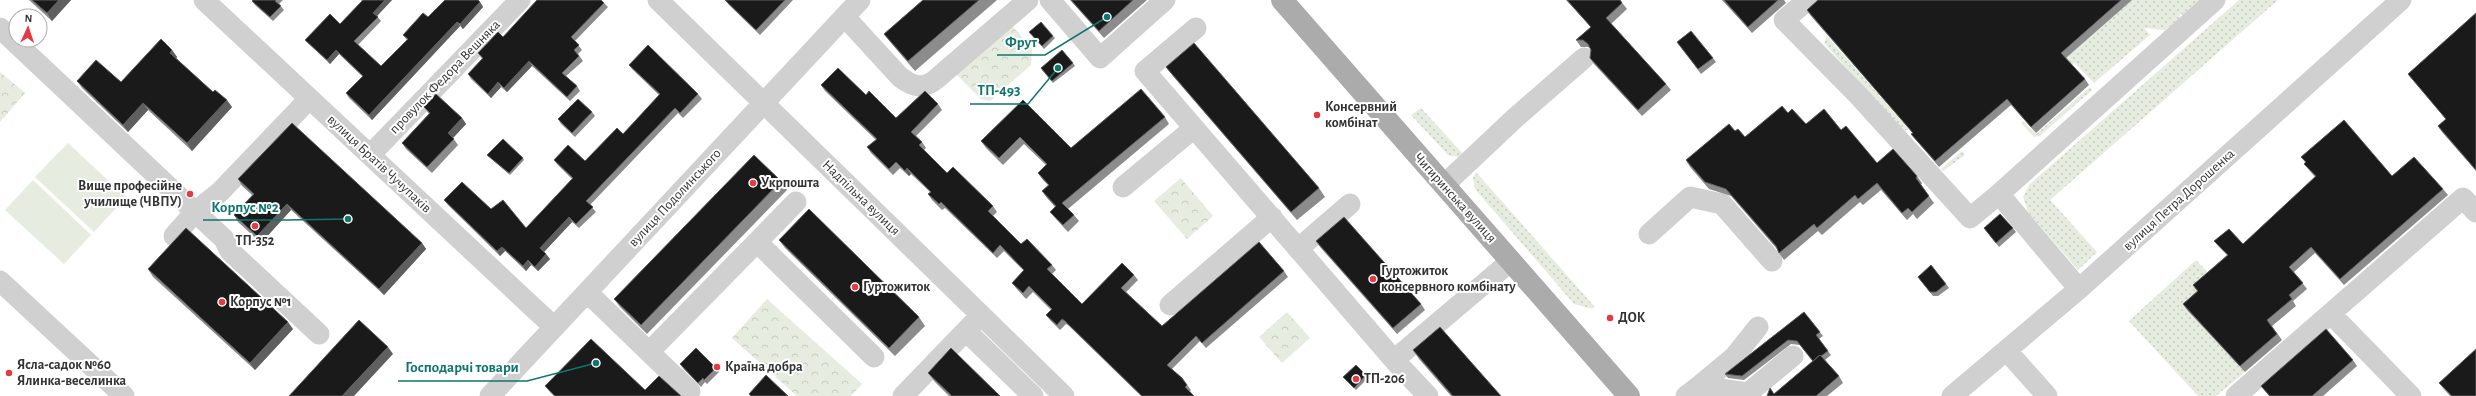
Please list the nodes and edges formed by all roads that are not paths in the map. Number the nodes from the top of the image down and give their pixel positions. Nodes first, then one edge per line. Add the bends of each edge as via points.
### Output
1 (520, 0) edge
2 (658, 0) edge
3 (860, 0) edge
4 (1028, 0) edge
5 (1050, 0) edge
6 (1165, 0) edge
7 (1282, 0) edge
8 (1808, 0) edge
9 (2215, 0) edge
10 (2401, 0) edge
11 (216, 4) edge
12 (845, 17) junction
13 (0, 28) edge
14 (1196, 28) dead end
15 (1584, 58) dead end
16 (309, 99) junction
17 (764, 104) junction
18 (1194, 128) junction
19 (370, 155) junction
20 (1444, 185) junction
21 (1123, 187) dead end
22 (1999, 194) junction
23 (796, 202) dead end
24 (1350, 204) dead end
25 (195, 212) junction
26 (2476, 212) edge
27 (1272, 217) junction
28 (1649, 234) dead end
29 (174, 236) dead end
30 (757, 242) junction
31 (1299, 248) junction
32 (1511, 261) junction
33 (1772, 261) dead end
34 (0, 281) edge
35 (2079, 289) junction
36 (587, 292) junction
37 (1170, 305) dead end
38 (2331, 314) junction
39 (981, 315) junction
40 (554, 326) junction
41 (1758, 327) dead end
42 (966, 330) junction
43 (319, 334) dead end
44 (2007, 351) junction
45 (649, 352) junction
46 (1793, 356) dead end
47 (874, 357) dead end
48 (1394, 360) junction
49 (690, 391) dead end
50 (1692, 391) edge
51 (499, 393) edge
52 (911, 393) edge
53 (1749, 395) edge
54 (2238, 395) edge
55 (124, 396) edge
56 (1033, 396) edge
57 (1064, 396) edge
58 (1428, 396) edge
59 (1629, 396) edge
60 (1952, 396) edge
61 (2047, 396) edge
62 (2411, 396) edge

1 - 19 street, провулок Федора Вешняка
2 - 17 street, Надпільна вулиця
3 - 12 street, вулиця Подолинського
4 - 12 street via 935,80 922,87 911,85 900,77
5 - 6 street via 1100,58
7 - 20 main road, Чигиринська вулиця
8 - 22 street via 1784,20 1857,94 1970,218
9 - 22 street
10 - 35 street, вулиця Петра Дорошенка via 2195,176
11 - 16 street, вулиця Братів Чучупаків
12 - 17 street, вулиця Подолинського
13 - 25 street
14 - 18 street via 1145,71
15 - 20 street
16 - 19 street, вулиця Братів Чучупаків
16 - 25 street via 220,192
17 - 36 street, вулиця Подолинського
17 - 39 street, Надпільна вулиця
18 - 21 street
18 - 27 street
19 - 40 street, вулиця Братів Чучупаків
20 - 32 main road, Чигиринська вулиця
22 - 35 street
23 - 30 street
24 - 31 street
25 - 29 street
25 - 43 street via 224,239 230,251
26 - 38 street via 2463,198
27 - 31 street
27 - 37 street
28 - 33 street via 1690,197 1722,204
30 - 45 street
30 - 47 street
31 - 48 street
32 - 48 street
32 - 59 main road, Чигиринська вулиця
34 - 55 street
35 - 44 street, вулиця Петра Дорошенка
36 - 40 street, вулиця Подолинського
36 - 45 street
38 - 54 street
38 - 62 street
39 - 42 street
39 - 57 street, Надпільна вулиця
40 - 51 street, вулиця Подолинського
41 - 50 street via 1734,357
42 - 52 street
42 - 56 street
44 - 60 street, вулиця Петра Дорошенка
44 - 61 street
45 - 49 street
46 - 53 street
48 - 58 street
50 - 53 street

